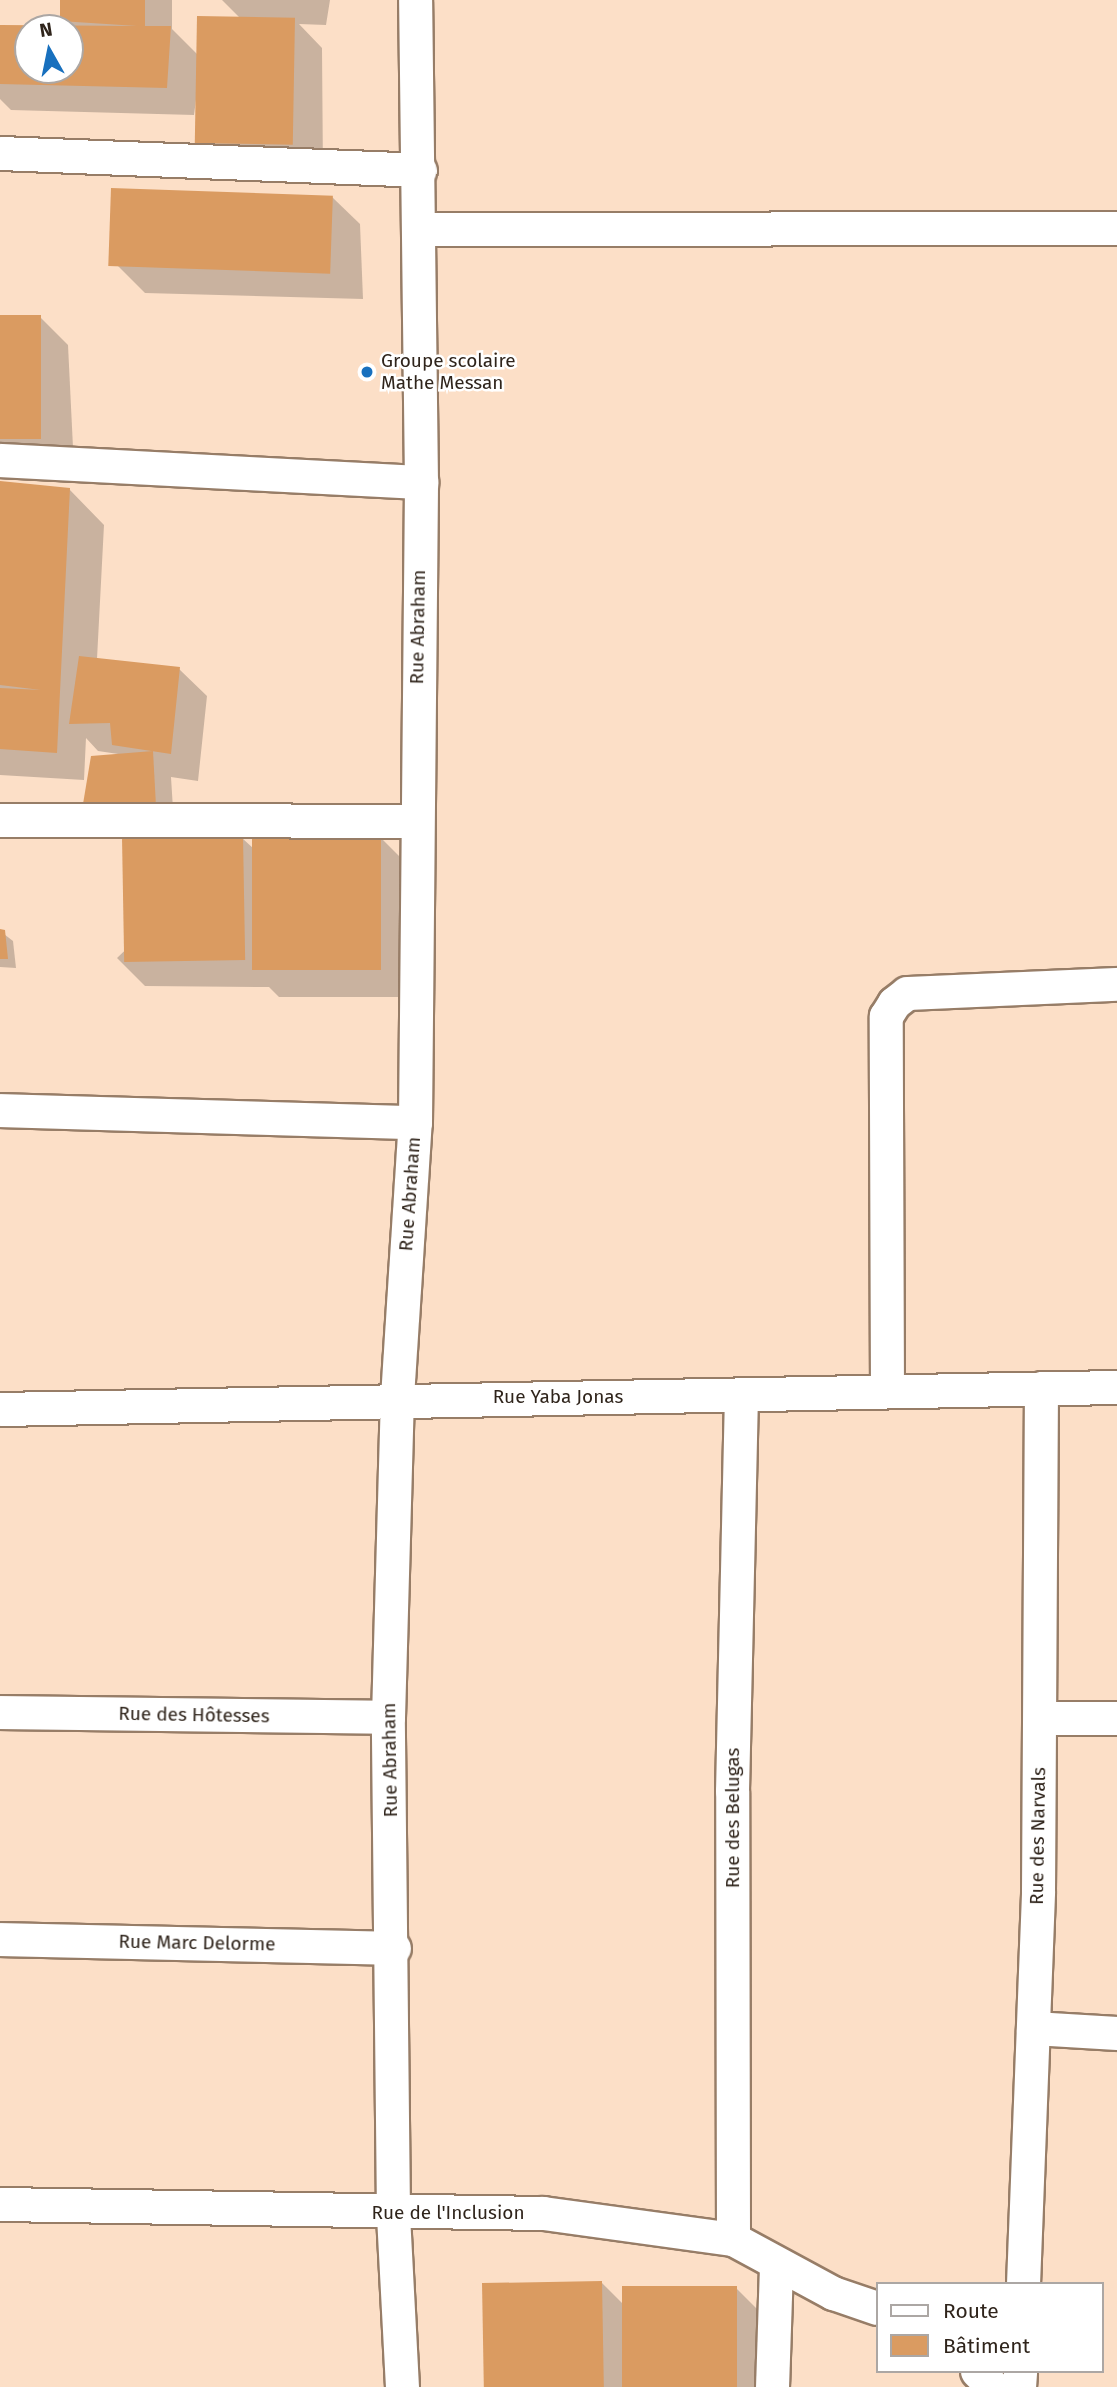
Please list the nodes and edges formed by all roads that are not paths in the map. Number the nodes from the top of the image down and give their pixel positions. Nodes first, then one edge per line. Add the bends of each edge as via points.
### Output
1 (415, 0) edge
2 (0, 153) edge
3 (420, 170) junction
4 (1117, 228) edge
5 (420, 229) junction
6 (0, 460) edge
7 (421, 482) junction
8 (0, 820) edge
9 (416, 821) junction
10 (1117, 984) edge
11 (0, 1110) edge
12 (415, 1122) junction
13 (1117, 1387) edge
14 (1041, 1388) junction
15 (887, 1391) junction
16 (397, 1397) junction
17 (741, 1397) junction
18 (0, 1409) edge
19 (0, 1712) edge
20 (388, 1717) junction
21 (1041, 1718) junction
22 (1117, 1718) edge
23 (0, 1939) edge
24 (394, 1948) junction
25 (1033, 2028) junction
26 (1117, 2033) edge
27 (0, 2204) edge
28 (393, 2214) junction
29 (733, 2239) junction
30 (776, 2264) junction
31 (1023, 2282) edge
32 (876, 2308) edge
33 (979, 2373) edge
34 (402, 2387) edge
35 (772, 2387) edge
36 (993, 2387) edge

1 - 3 street, Rue Abraham
2 - 3 street
3 - 5 street, Rue Abraham
4 - 5 street
5 - 7 street, Rue Abraham
6 - 7 street
7 - 9 street, Rue Abraham
8 - 9 street
9 - 12 street, Rue Abraham
10 - 15 street via 907,993 886,1016
11 - 12 street
12 - 16 street, Rue Abraham
13 - 14 street, Rue Yaba Jonas
14 - 15 street, Rue Yaba Jonas
14 - 21 street, Rue des Narvals
15 - 17 street, Rue Yaba Jonas
16 - 17 street, Rue Yaba Jonas
16 - 18 street, Rue Yaba Jonas
16 - 20 street, Rue Abraham
17 - 29 street, Rue des Belugas via 732,1791
19 - 20 street, Rue des Hôtesses
20 - 24 street, Rue Abraham
21 - 22 street
21 - 25 street, Rue des Narvals
23 - 24 street, Rue Marc Delorme
24 - 28 street, Rue Abraham
25 - 26 street
25 - 31 street, Rue des Narvals
27 - 28 street, Rue de l'Inclusion
28 - 29 street, Rue de l'Inclusion via 543,2213
28 - 34 street, Rue Abraham
29 - 30 street, Rue de l'Inclusion
30 - 32 street, Rue de l'Inclusion
30 - 35 street
33 - 36 street

